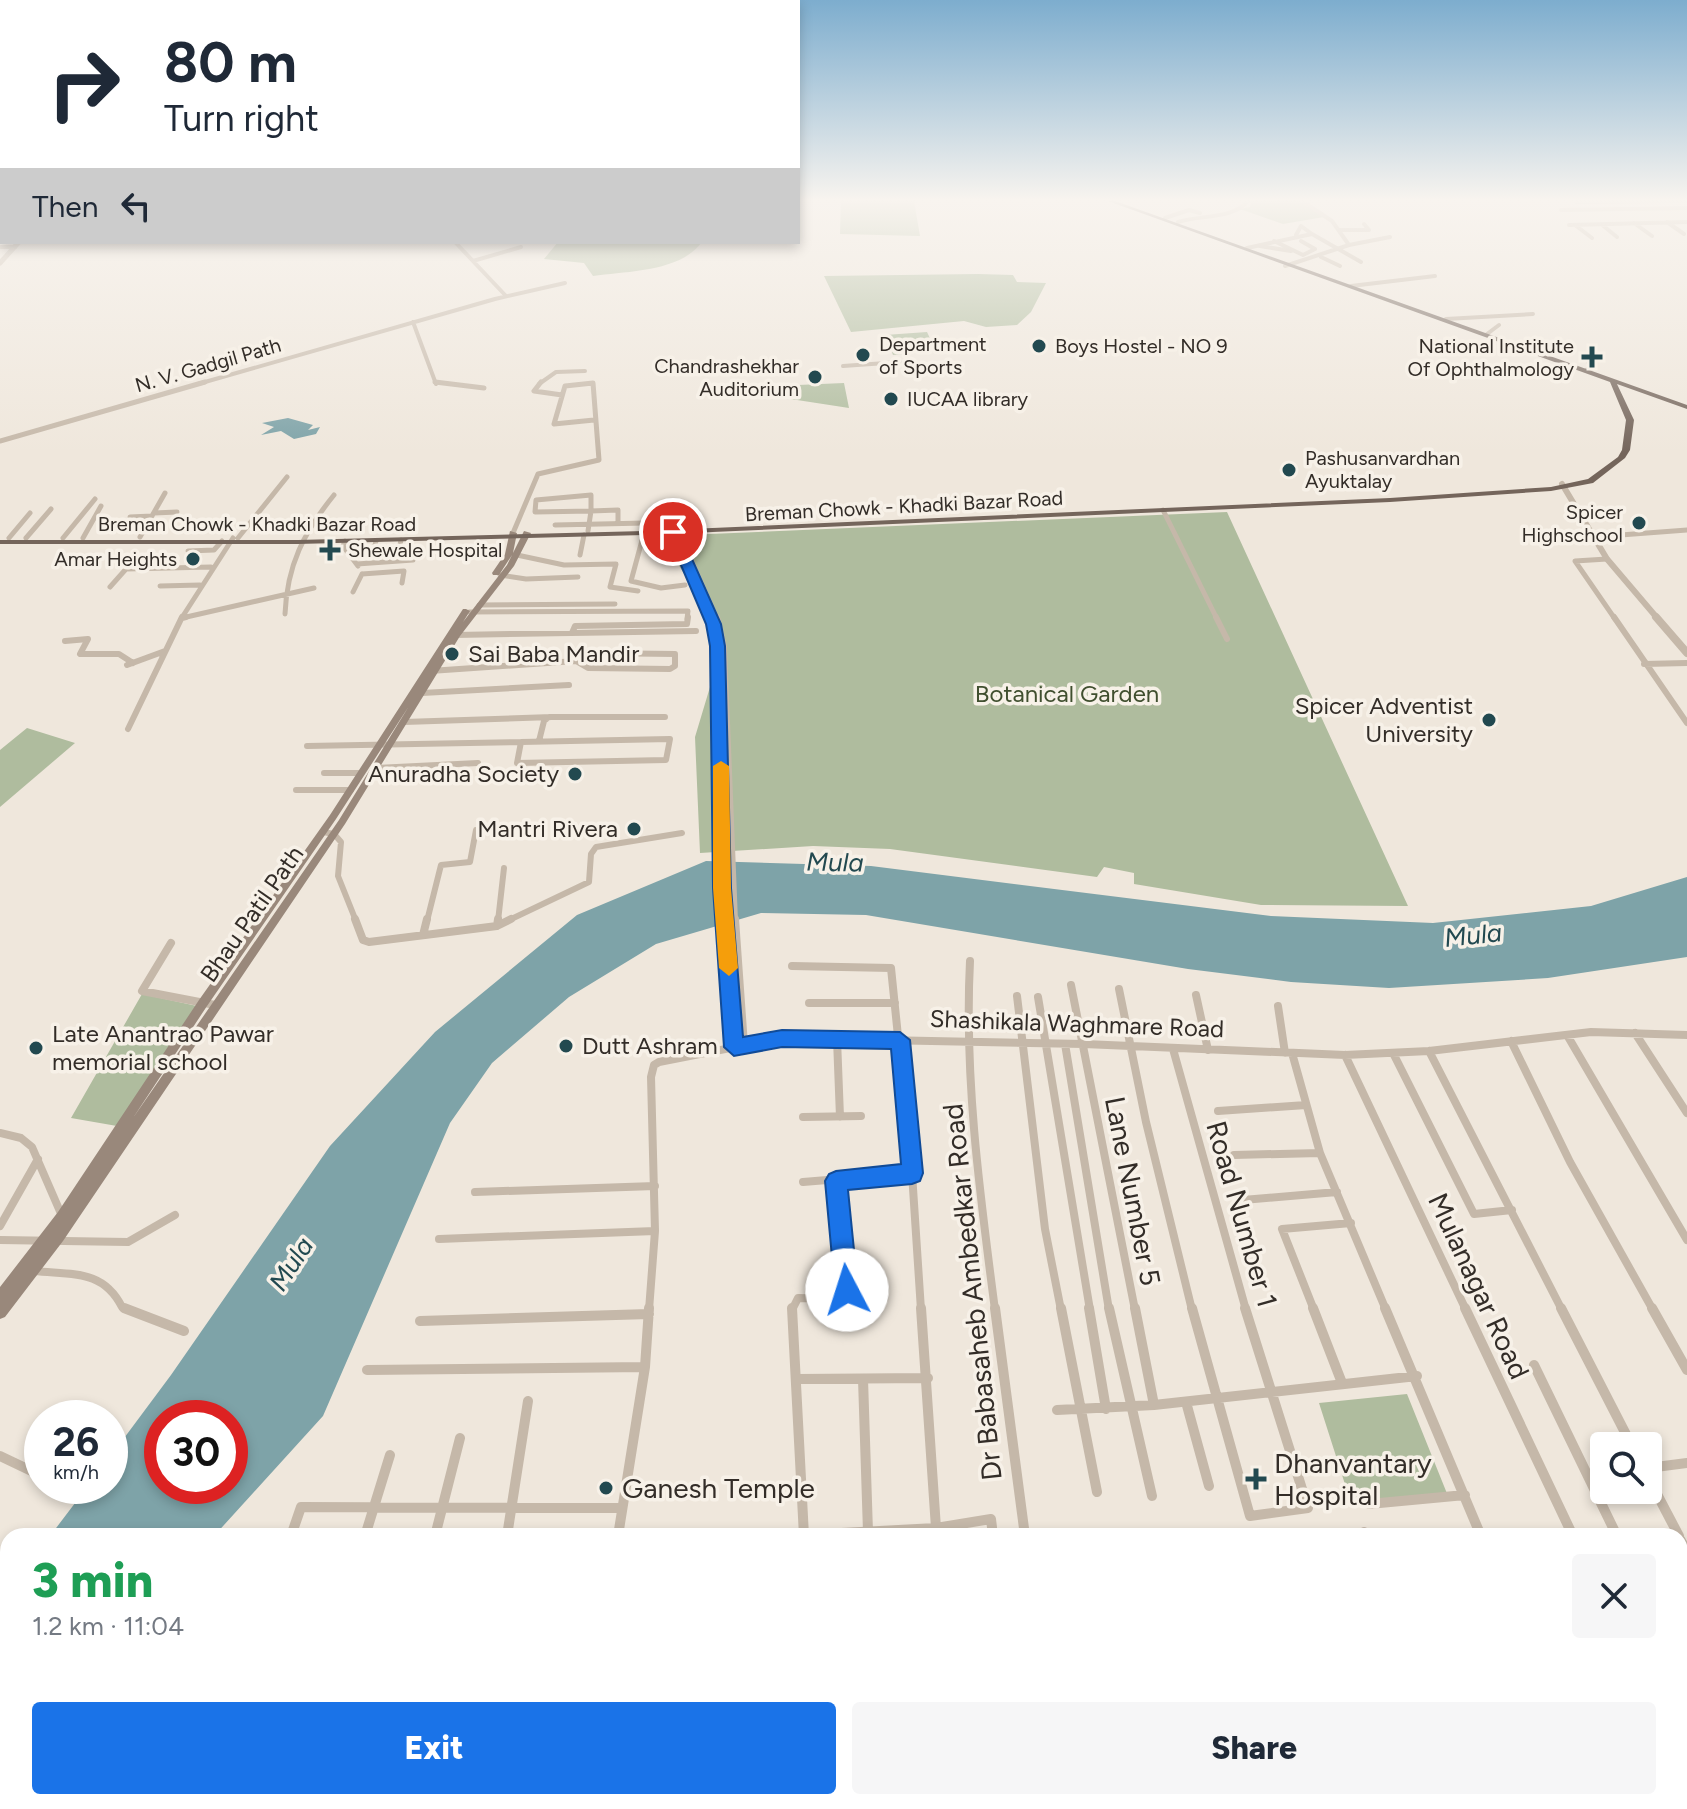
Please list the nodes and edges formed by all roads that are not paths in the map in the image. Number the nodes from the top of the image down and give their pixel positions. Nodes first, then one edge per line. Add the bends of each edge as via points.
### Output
1 (496, 285) edge
2 (554, 285) edge
3 (1348, 285) edge
4 (1356, 285) edge
5 (1351, 286) joint
6 (506, 296) junction
7 (1533, 314) dead end
8 (1446, 319) junction
9 (413, 322) junction
10 (1499, 325) dead end
11 (1487, 334) junction
12 (900, 362) dead end
13 (843, 366) dead end
14 (1589, 368) junction
15 (1603, 368) dead end
16 (585, 371) dead end
17 (1610, 381) junction
18 (484, 388) dead end
19 (1649, 394) junction
20 (562, 395) junction
21 (1618, 395) junction
22 (1687, 406) edge
23 (594, 420) junction
24 (0, 441) edge
25 (1618, 457) junction
26 (287, 477) dead end
27 (1564, 486) junction
28 (165, 493) dead end
29 (334, 495) dead end
30 (565, 496) junction
31 (95, 499) dead end
32 (101, 506) dead end
33 (51, 509) dead end
34 (1163, 510) junction
35 (591, 511) junction
36 (177, 512) dead end
37 (562, 512) junction
38 (30, 513) dead end
39 (153, 514) junction
40 (130, 517) dead end
41 (899, 521) junction
42 (618, 523) junction
43 (555, 525) dead end
44 (644, 529) junction
45 (587, 530) junction
46 (1687, 530) edge
47 (676, 532) junction
48 (512, 535) junction
49 (527, 535) junction
50 (140, 537) junction
51 (1594, 537) junction
52 (26, 538) junction
53 (3, 539) edge
54 (72, 539) junction
55 (231, 540) junction
56 (299, 540) junction
57 (401, 540) junction
58 (345, 541) junction
59 (376, 541) junction
60 (683, 546) junction
61 (188, 551) dead end
62 (517, 555) junction
63 (580, 555) dead end
64 (397, 558) junction
65 (1607, 559) junction
66 (413, 560) dead end
67 (357, 564) junction
68 (211, 567) junction
69 (362, 574) junction
70 (499, 574) junction
71 (578, 577) dead end
72 (402, 583) dead end
73 (200, 585) junction
74 (685, 585) dead end
75 (160, 586) dead end
76 (110, 587) dead end
77 (314, 588) dead end
78 (638, 591) dead end
79 (353, 592) dead end
80 (285, 593) junction
81 (615, 604) dead end
82 (476, 605) junction
83 (285, 614) dead end
84 (182, 618) junction
85 (696, 631) dead end
86 (572, 633) junction
87 (452, 634) junction
88 (1227, 639) dead end
89 (65, 641) dead end
90 (165, 651) junction
91 (1687, 653) edge
92 (576, 661) junction
93 (1687, 663) edge
94 (1644, 664) junction
95 (430, 671) junction
96 (569, 685) dead end
97 (422, 693) junction
98 (552, 717) junction
99 (665, 717) dead end
100 (404, 722) junction
101 (1687, 723) edge
102 (128, 729) dead end
103 (521, 741) junction
104 (539, 741) junction
105 (307, 746) dead end
106 (384, 746) junction
107 (478, 763) dead end
108 (376, 768) junction
109 (324, 773) dead end
110 (361, 773) junction
111 (296, 790) dead end
112 (351, 790) junction
113 (476, 830) dead end
114 (328, 833) junction
115 (682, 833) dead end
116 (504, 868) dead end
117 (497, 926) junction
118 (423, 935) junction
119 (171, 943) dead end
120 (970, 961) dead end
121 (792, 966) dead end
122 (1071, 985) dead end
123 (1119, 989) dead end
124 (1196, 995) dead end
125 (1017, 996) dead end
126 (1038, 997) dead end
127 (203, 1003) junction
128 (809, 1003) dead end
129 (895, 1003) junction
130 (215, 1005) junction
131 (1278, 1006) dead end
132 (1635, 1033) junction
133 (1567, 1035) junction
134 (1687, 1035) edge
135 (837, 1039) junction
136 (900, 1040) junction
137 (1511, 1041) junction
138 (970, 1042) junction
139 (1022, 1043) junction
140 (1047, 1043) junction
141 (1065, 1044) junction
142 (1084, 1044) junction
143 (739, 1046) junction
144 (1130, 1047) junction
145 (1173, 1049) junction
146 (1208, 1050) junction
147 (1429, 1051) junction
148 (1289, 1053) junction
149 (1393, 1053) junction
150 (1345, 1055) junction
151 (1306, 1105) junction
152 (1218, 1111) dead end
153 (1687, 1113) edge
154 (861, 1116) dead end
155 (803, 1117) dead end
156 (840, 1117) junction
157 (0, 1133) edge
158 (1320, 1153) junction
159 (1234, 1155) dead end
160 (39, 1158) junction
161 (912, 1173) junction
162 (836, 1181) junction
163 (803, 1182) dead end
164 (655, 1186) junction
165 (475, 1192) dead end
166 (1337, 1192) junction
167 (1243, 1200) dead end
168 (1512, 1210) junction
169 (175, 1215) dead end
170 (62, 1216) junction
171 (1351, 1223) junction
172 (0, 1226) edge
173 (655, 1231) junction
174 (439, 1239) dead end
175 (0, 1240) edge
176 (44, 1240) junction
177 (1687, 1240) edge
178 (56, 1241) junction
179 (32, 1271) junction
180 (0, 1297) edge
181 (0, 1312) edge
182 (649, 1314) junction
183 (420, 1321) dead end
184 (184, 1331) dead end
185 (1534, 1365) dead end
186 (645, 1367) junction
187 (367, 1370) dead end
188 (1687, 1370) edge
189 (1417, 1376) junction
190 (928, 1378) junction
191 (797, 1379) junction
192 (863, 1379) junction
193 (1342, 1383) junction
194 (1270, 1390) junction
195 (1214, 1398) junction
196 (528, 1401) dead end
197 (1186, 1402) junction
198 (1154, 1405) junction
199 (1129, 1407) junction
200 (1106, 1409) junction
201 (1057, 1410) dead end
202 (1080, 1411) junction
203 (1625, 1432) edge
204 (460, 1438) dead end
205 (390, 1455) dead end
206 (0, 1456) edge
207 (1687, 1463) edge
208 (1662, 1466) edge
209 (24, 1467) edge
210 (1209, 1486) dead end
211 (1097, 1492) dead end
212 (1465, 1495) junction
213 (1152, 1496) dead end
214 (1369, 1504) dead end
215 (1662, 1504) edge
216 (374, 1507) junction
217 (442, 1507) junction
218 (512, 1507) junction
219 (622, 1508) junction
220 (294, 1528) edge
221 (367, 1528) edge
222 (437, 1528) edge
223 (508, 1528) edge
224 (619, 1528) edge
225 (804, 1528) edge
226 (868, 1528) edge
227 (936, 1528) joint
228 (992, 1528) edge
229 (1024, 1528) edge
230 (1478, 1528) edge
231 (1569, 1528) edge
232 (1613, 1528) edge
233 (1674, 1528) edge

1 - 6 street
2 - 6 street, N. V. Gadgil Path
3 - 14 main road
4 - 5 street
5 - 8 main road
6 - 9 street, N. V. Gadgil Path
7 - 8 street
8 - 11 main road
9 - 18 street via 437,386
9 - 24 street, N. V. Gadgil Path
10 - 11 street
11 - 14 main road
12 - 13 street
14 - 15 street
14 - 17 main road
16 - 20 street via 569,368 549,374 534,391
17 - 19 main road
17 - 21 main road
17 - 22 main road
17 - 25 main road via 1625,426
19 - 21 main road
19 - 22 main road
20 - 23 street via 554,424
20 - 23 street via 566,386 592,382
21 - 25 main road via 1631,427
23 - 48 street via 599,460 538,474
25 - 27 main road, Breman Chowk - Khadki Bazar Road
26 - 55 street
27 - 34 main road, Breman Chowk - Khadki Bazar Road
27 - 41 main road, Breman Chowk - Khadki Bazar Road
27 - 51 street
28 - 39 street
29 - 56 street
30 - 35 street via 592,496
30 - 37 street
30 - 37 street via 540,497 533,510
31 - 54 street
32 - 54 street
33 - 52 street
34 - 41 main road, Breman Chowk - Khadki Bazar Road
34 - 88 street
35 - 37 street
35 - 42 street via 620,511
35 - 45 street
36 - 39 street
38 - 53 street
39 - 40 street
39 - 50 street
41 - 44 main road, Breman Chowk - Khadki Bazar Road
41 - 47 main road, Breman Chowk - Khadki Bazar Road
42 - 44 street
42 - 45 street
43 - 45 street
44 - 45 main road, Breman Chowk - Khadki Bazar Road
44 - 47 main road, Breman Chowk - Khadki Bazar Road
44 - 74 street via 631,581 661,588
45 - 49 main road, Breman Chowk - Khadki Bazar Road
45 - 63 street
46 - 51 street
47 - 60 street
48 - 49 main road, Breman Chowk - Khadki Bazar Road
48 - 56 main road, Breman Chowk - Khadki Bazar Road
48 - 57 main road, Breman Chowk - Khadki Bazar Road
48 - 70 main road, Bhau Patil Path
49 - 62 main road, Bhau Patil Path
50 - 54 main road, Breman Chowk - Khadki Bazar Road
50 - 55 main road, Breman Chowk - Khadki Bazar Road
51 - 65 street
52 - 53 main road, Breman Chowk - Khadki Bazar Road
52 - 54 main road, Breman Chowk - Khadki Bazar Road
53 - 54 main road, Breman Chowk - Khadki Bazar Road
54 - 55 main road, Breman Chowk - Khadki Bazar Road
55 - 56 main road, Breman Chowk - Khadki Bazar Road
55 - 61 street via 214,550
55 - 68 street
56 - 58 main road, Breman Chowk - Khadki Bazar Road
56 - 80 street
57 - 59 main road, Breman Chowk - Khadki Bazar Road
57 - 64 street
58 - 59 main road, Breman Chowk - Khadki Bazar Road
58 - 67 street via 343,546
59 - 64 street via 371,556
60 - 143 street via 718,646 722,888 733,1036
60 - 143 street via 714,607 724,647 732,885 744,1034
62 - 70 main road, Bhau Patil Path
62 - 78 street via 564,565 616,564 610,587
64 - 66 street
64 - 67 street
65 - 91 street
65 - 94 street via 1575,561
67 - 69 street
68 - 73 street
68 - 76 street via 126,569
69 - 72 street via 404,571
69 - 79 street
70 - 71 street
70 - 82 main road, Bhau Patil Path
73 - 75 street
73 - 84 street
77 - 80 street
80 - 83 street
80 - 84 street
81 - 82 street
82 - 86 street via 688,611 687,624 575,626
82 - 87 main road, Bhau Patil Path
84 - 90 street
85 - 86 street
86 - 87 street
87 - 95 main road, Bhau Patil Path
89 - 90 street via 88,639 80,654 119,654 130,664
90 - 102 street
92 - 92 street via 588,668 670,669 675,654 591,653
92 - 95 street
93 - 94 street
94 - 101 street
95 - 97 main road, Bhau Patil Path
95 - 106 main road, Bhau Patil Path
96 - 97 street
97 - 100 main road, Bhau Patil Path
98 - 99 street
98 - 100 street via 515,714
98 - 104 street via 544,721
100 - 106 main road, Bhau Patil Path
103 - 104 street
103 - 104 street via 517,763 666,760 670,739
103 - 106 street
105 - 106 street
106 - 108 main road, Bhau Patil Path
106 - 110 main road, Bhau Patil Path
107 - 108 street
108 - 114 main road, Bhau Patil Path
109 - 110 street
110 - 112 main road, Bhau Patil Path
111 - 112 street
112 - 114 main road, Bhau Patil Path
113 - 118 street via 470,862 441,865
114 - 118 street via 341,842 338,876 363,940
114 - 127 main road, Bhau Patil Path
114 - 130 main road, Bhau Patil Path
115 - 117 street via 596,847 589,882
116 - 117 street
117 - 118 street
119 - 127 street via 142,991
120 - 138 street, Dr Babasaheb Ambedkar Road
121 - 129 street via 891,968
122 - 142 street, Lane Number 5
123 - 144 street
124 - 146 street
125 - 139 street
126 - 140 street
127 - 130 street
127 - 170 main road, Bhau Patil Path
128 - 129 street
129 - 136 street
130 - 178 main road, Bhau Patil Path
131 - 148 street
132 - 133 street, Shashikala Waghmare Road
132 - 134 street, Shashikala Waghmare Road
132 - 153 street
133 - 137 street, Shashikala Waghmare Road
133 - 177 street
135 - 136 street, Shashikala Waghmare Road
135 - 143 street, Shashikala Waghmare Road via 782,1038
135 - 156 street
136 - 138 street, Shashikala Waghmare Road
136 - 161 street
137 - 147 street, Shashikala Waghmare Road
137 - 188 street via 1570,1162
138 - 139 street, Shashikala Waghmare Road
138 - 229 street, Dr Babasaheb Ambedkar Road via 986,1250
139 - 140 street, Shashikala Waghmare Road
139 - 202 street via 1045,1229
140 - 141 street, Shashikala Waghmare Road
140 - 200 street
141 - 142 street, Shashikala Waghmare Road
141 - 199 street
142 - 144 street, Shashikala Waghmare Road
142 - 198 street, Lane Number 5
143 - 164 street, Shashikala Waghmare Road via 654,1065
144 - 145 street, Shashikala Waghmare Road
144 - 195 street
145 - 146 street, Shashikala Waghmare Road
145 - 194 street, Road Number 1
146 - 148 street, Shashikala Waghmare Road
147 - 149 street, Shashikala Waghmare Road
147 - 168 street
148 - 150 street, Shashikala Waghmare Road
148 - 151 street
149 - 150 street, Shashikala Waghmare Road
149 - 168 street via 1474,1214
150 - 231 street, Mulanagar Road
151 - 152 street
151 - 158 street
154 - 156 street
155 - 156 street
157 - 160 street via 27,1140
158 - 159 street
158 - 166 street
160 - 170 street
160 - 172 street
161 - 162 street
161 - 190 street
162 - 163 street
162 - 191 street via 847,1290 838,1299 792,1302
164 - 165 street
164 - 173 street, Shashikala Waghmare Road
166 - 167 street
166 - 171 street
168 - 203 street
169 - 178 street via 128,1242
170 - 176 main road, Bhau Patil Path
171 - 189 street
171 - 193 street via 1282,1229
173 - 174 street
173 - 182 street, Shashikala Waghmare Road
175 - 176 street
176 - 178 street
176 - 180 main road, Bhau Patil Path
178 - 179 main road, Bhau Patil Path
179 - 181 main road, Bhau Patil Path
179 - 184 street via 98,1278 114,1291 122,1307
182 - 183 street
182 - 186 street, Shashikala Waghmare Road
185 - 232 street
186 - 187 street
186 - 219 street, Shashikala Waghmare Road
189 - 193 street
189 - 212 street
190 - 192 street
190 - 227 street
191 - 192 street
191 - 225 street
192 - 226 street
193 - 194 street
194 - 195 street
194 - 195 street, Road Number 1 via 1308,1508 1250,1516
195 - 197 street
196 - 218 street
197 - 198 street
197 - 210 street
198 - 199 street
199 - 200 street
199 - 213 street
200 - 202 street
201 - 202 street
202 - 211 street
204 - 217 street
205 - 216 street
206 - 209 street
207 - 208 street
212 - 214 street
212 - 230 street
215 - 233 street
216 - 217 street
216 - 220 street via 301,1507
216 - 221 street
217 - 218 street
217 - 222 street
218 - 219 street
218 - 223 street
219 - 224 street, Shashikala Waghmare Road
227 - 228 street via 991,1519

